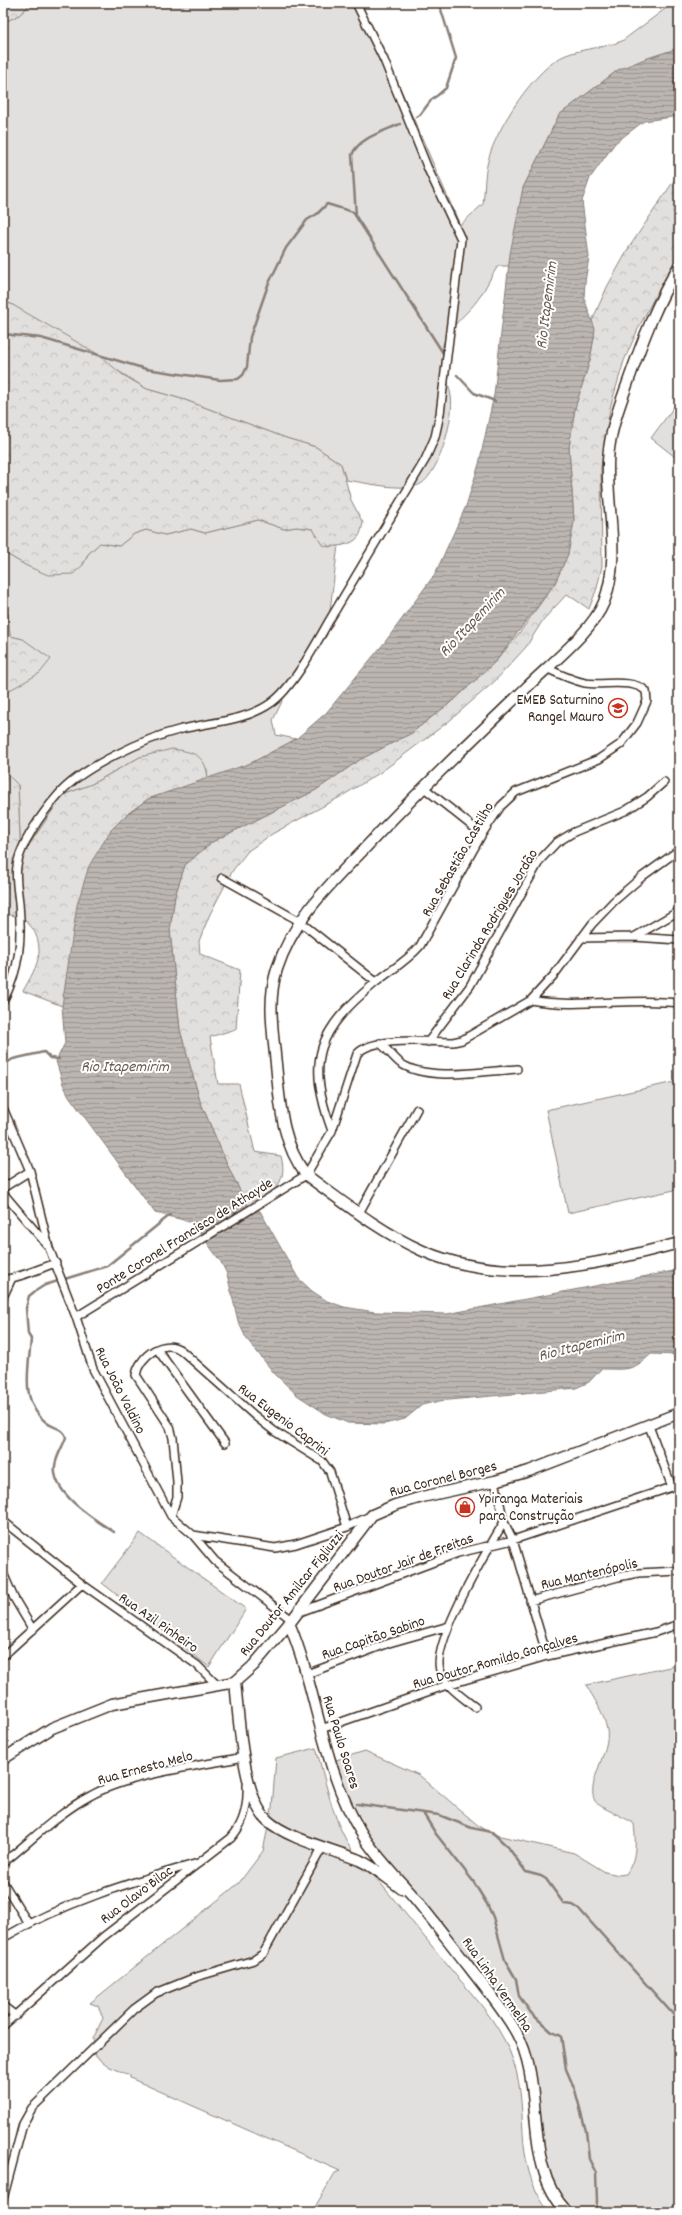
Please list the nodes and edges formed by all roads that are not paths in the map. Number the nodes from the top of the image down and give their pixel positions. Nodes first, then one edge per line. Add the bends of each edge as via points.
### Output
1 (356, 3) edge
2 (679, 266) edge
3 (546, 668) junction
4 (664, 782) dead end
5 (423, 787) junction
6 (482, 834) junction
7 (679, 850) edge
8 (222, 878) dead end
9 (679, 911) edge
10 (299, 921) junction
11 (581, 938) junction
12 (634, 938) junction
13 (679, 940) edge
14 (376, 982) junction
15 (531, 1000) junction
16 (3, 1001) edge
17 (679, 1003) edge
18 (428, 1042) junction
19 (380, 1043) junction
20 (517, 1069) dead end
21 (3, 1108) edge
22 (417, 1109) dead end
23 (332, 1131) junction
24 (30, 1171) junction
25 (306, 1174) junction
26 (3, 1188) edge
27 (3, 1193) edge
28 (359, 1213) junction
29 (679, 1243) edge
30 (49, 1248) junction
31 (56, 1263) junction
32 (3, 1279) edge
33 (11, 1280) junction
34 (3, 1297) edge
35 (76, 1317) junction
36 (157, 1349) junction
37 (679, 1413) edge
38 (649, 1426) junction
39 (225, 1443) dead end
40 (496, 1481) junction
41 (675, 1487) edge
42 (372, 1515) junction
43 (171, 1516) junction
44 (3, 1521) edge
45 (504, 1522) junction
46 (347, 1526) junction
47 (193, 1535) junction
48 (513, 1540) junction
49 (490, 1545) junction
50 (679, 1571) edge
51 (3, 1573) edge
52 (82, 1584) junction
53 (530, 1601) junction
54 (293, 1619) junction
55 (679, 1624) edge
56 (449, 1626) junction
57 (33, 1630) junction
58 (3, 1656) edge
59 (547, 1656) junction
60 (306, 1674) junction
61 (235, 1682) junction
62 (447, 1685) junction
63 (217, 1686) junction
64 (475, 1707) dead end
65 (321, 1729) junction
66 (3, 1759) edge
67 (244, 1761) junction
68 (322, 1848) junction
69 (202, 1861) junction
70 (3, 1863) edge
71 (3, 1882) edge
72 (414, 1897) junction
73 (28, 1923) junction
74 (3, 1938) edge
75 (3, 2006) edge
76 (16, 2016) junction
77 (3, 2026) edge
78 (3, 2198) edge
79 (567, 2212) edge

1 - 16 street via 384,60 428,169 460,239 442,399 435,437 425,460 313,648 282,693 272,703 240,717 180,729 125,750 80,776 58,795 31,835 17,867 20,946 15,973
2 - 3 street via 665,288 644,336 614,423 608,474 613,550 604,602 586,629
3 - 5 street
3 - 6 street, Rua Sebastião Castilho via 584,682 636,685 646,690 648,701 637,723 621,744 599,759 516,792 501,806
4 - 18 street, Rua Clarinda Rodrigues Jordão via 625,811 574,832 556,843 540,860 470,986
5 - 6 street
5 - 10 street
6 - 14 street, Rua Sebastião Castilho via 420,946 408,960
7 - 11 street via 614,901
8 - 10 street
9 - 12 street
10 - 14 street
10 - 25 street via 276,971 271,1016 284,1130 297,1163
11 - 12 street
11 - 15 street via 554,975
12 - 13 street
14 - 23 street, Rua Sebastião Castilho via 343,1013 328,1033 321,1049 318,1076 322,1102
15 - 17 street via 560,1004 630,1000
15 - 18 street via 471,1037 453,1042
18 - 19 street
19 - 20 street via 401,1063 426,1072
19 - 23 street via 367,1046 357,1054
21 - 24 street, Rua João Valdino
22 - 28 street
23 - 25 street
24 - 26 street
24 - 30 street, Rua João Valdino
25 - 28 street
25 - 35 street, Ponte Coronel Francisco de Athayde
27 - 30 street, Rua João Valdino
28 - 29 street via 423,1251 452,1261 516,1271 571,1268
30 - 31 street, Rua João Valdino
31 - 33 street
31 - 35 street, Rua João Valdino
32 - 33 street
33 - 34 street
35 - 43 street, Rua João Valdino via 93,1369
36 - 39 street
36 - 43 street via 138,1365 136,1375 170,1427 173,1438 177,1498
36 - 46 street, Rua Eugenio Caprini via 167,1344 177,1346 261,1421 322,1461 332,1478
37 - 38 street, Rua Coronel Borges
38 - 40 street, Rua Coronel Borges
38 - 41 street
40 - 42 street, Rua Coronel Borges via 422,1497
40 - 45 street
41 - 48 street, Rua Doutor Jair de Freitas
42 - 46 street, Rua Coronel Borges
42 - 54 street, Rua Doutor Amilcar Figliuzzi
43 - 47 street
44 - 52 street, Rua Azil Pinheiro
45 - 48 street
45 - 49 street
46 - 47 street, Rua Coronel Borges via 296,1544 275,1548
47 - 54 street via 204,1551
48 - 49 street, Rua Doutor Jair de Freitas
48 - 53 street
49 - 54 street, Rua Doutor Jair de Freitas via 458,1554
49 - 56 street
50 - 53 street, Rua Mantenópolis via 638,1573 618,1577
51 - 57 street
52 - 57 street
52 - 63 street, Rua Azil Pinheiro via 197,1666
53 - 59 street
54 - 60 street, Rua Paulo Soares
54 - 61 street, Rua Doutor Amilcar Figliuzzi via 253,1666
55 - 59 street, Rua Doutor Romildo Gonçalves via 656,1632
56 - 60 street, Rua Capitão Sabino via 389,1643
56 - 62 street via 438,1658 439,1669
57 - 58 street
59 - 62 street, Rua Doutor Romildo Gonçalves
60 - 65 street, Rua Paulo Soares
61 - 63 street, Rua Doutor Amilcar Figliuzzi
61 - 67 street, Rua Olavo Bilac
62 - 64 street
62 - 65 street, Rua Doutor Romildo Gonçalves
63 - 66 street, Rua Doutor Amilcar Figliuzzi via 112,1704 52,1728
65 - 72 street, Rua Paulo Soares via 334,1775 362,1834
67 - 68 street, Rua Olavo Bilac via 254,1798 266,1819
67 - 69 street, Rua Olavo Bilac via 247,1803 239,1830
67 - 70 street, Rua Ernesto Melo via 142,1778 102,1789 67,1811
68 - 72 street, Rua Olavo Bilac via 360,1861
68 - 78 street via 263,1954 254,1960 196,1977 156,1993 134,2009 32,2108 21,2131
69 - 73 street via 99,1893
69 - 76 street, Rua Olavo Bilac via 103,1937
71 - 73 street
72 - 79 street, Rua Linha Vermelha via 516,2032 530,2072 539,2149 549,2184 559,2204
73 - 74 street
75 - 76 street
76 - 77 street, Rua Olavo Bilac

